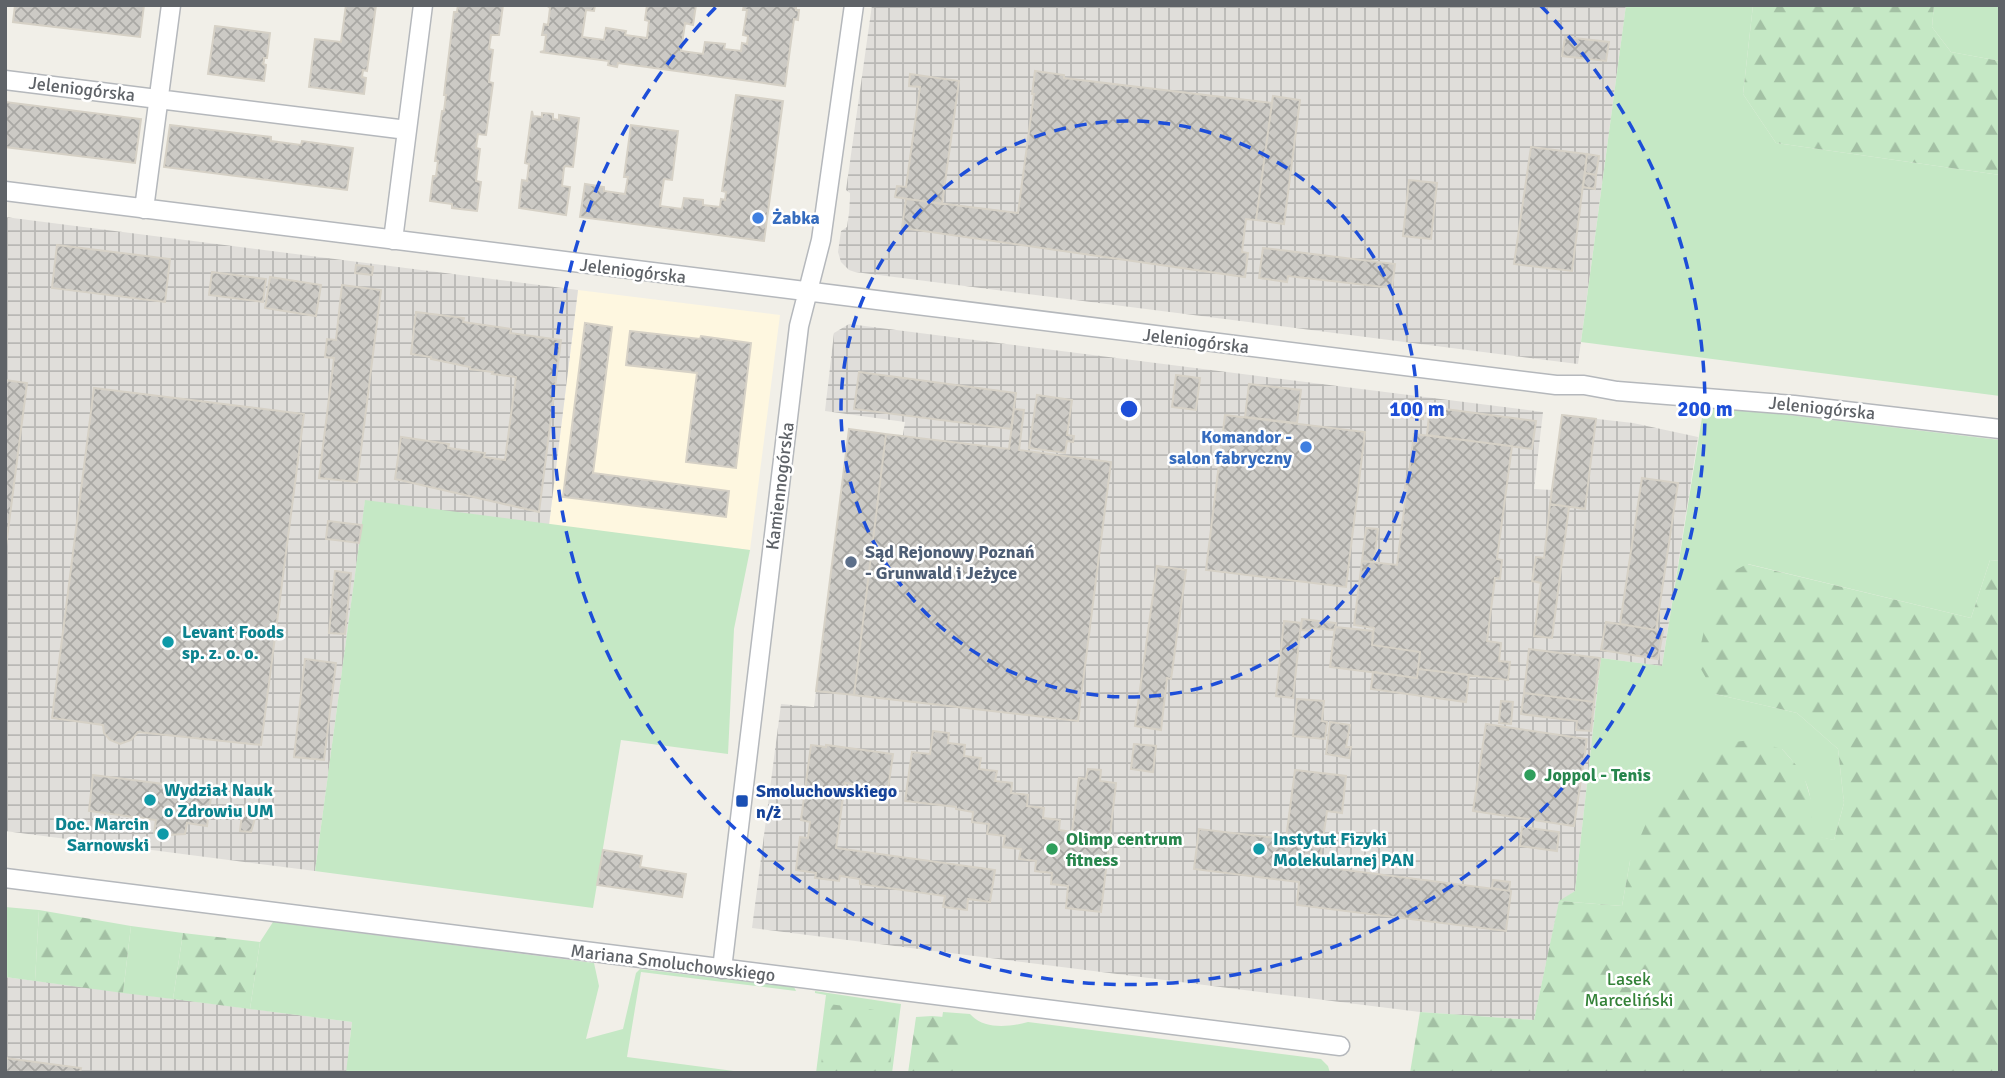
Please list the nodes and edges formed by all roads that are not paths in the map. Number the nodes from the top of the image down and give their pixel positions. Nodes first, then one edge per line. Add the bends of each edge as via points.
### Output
1 (171, 5) edge
2 (423, 5) edge
3 (854, 5) edge
4 (5, 80) edge
5 (159, 99) junction
6 (407, 130) junction
7 (5, 191) edge
8 (144, 209) junction
9 (393, 240) junction
10 (808, 293) junction
11 (2000, 429) edge
12 (5, 878) edge
13 (722, 969) junction
14 (1340, 1046) dead end

1 - 5 street, Jeleniogórska
2 - 6 street
3 - 10 street, Kamiennogórska via 821,240
4 - 5 street, Jeleniogórska
5 - 6 street, Jeleniogórska
5 - 8 street, Jeleniogórska
6 - 9 street
7 - 8 street, Jeleniogórska
8 - 9 street, Jeleniogórska
9 - 10 street, Jeleniogórska
10 - 11 street, Jeleniogórska via 1556,386 1794,405
10 - 13 street, Kamiennogórska via 799,327
12 - 13 street, Mariana Smoluchowskiego
13 - 14 street, Mariana Smoluchowskiego

